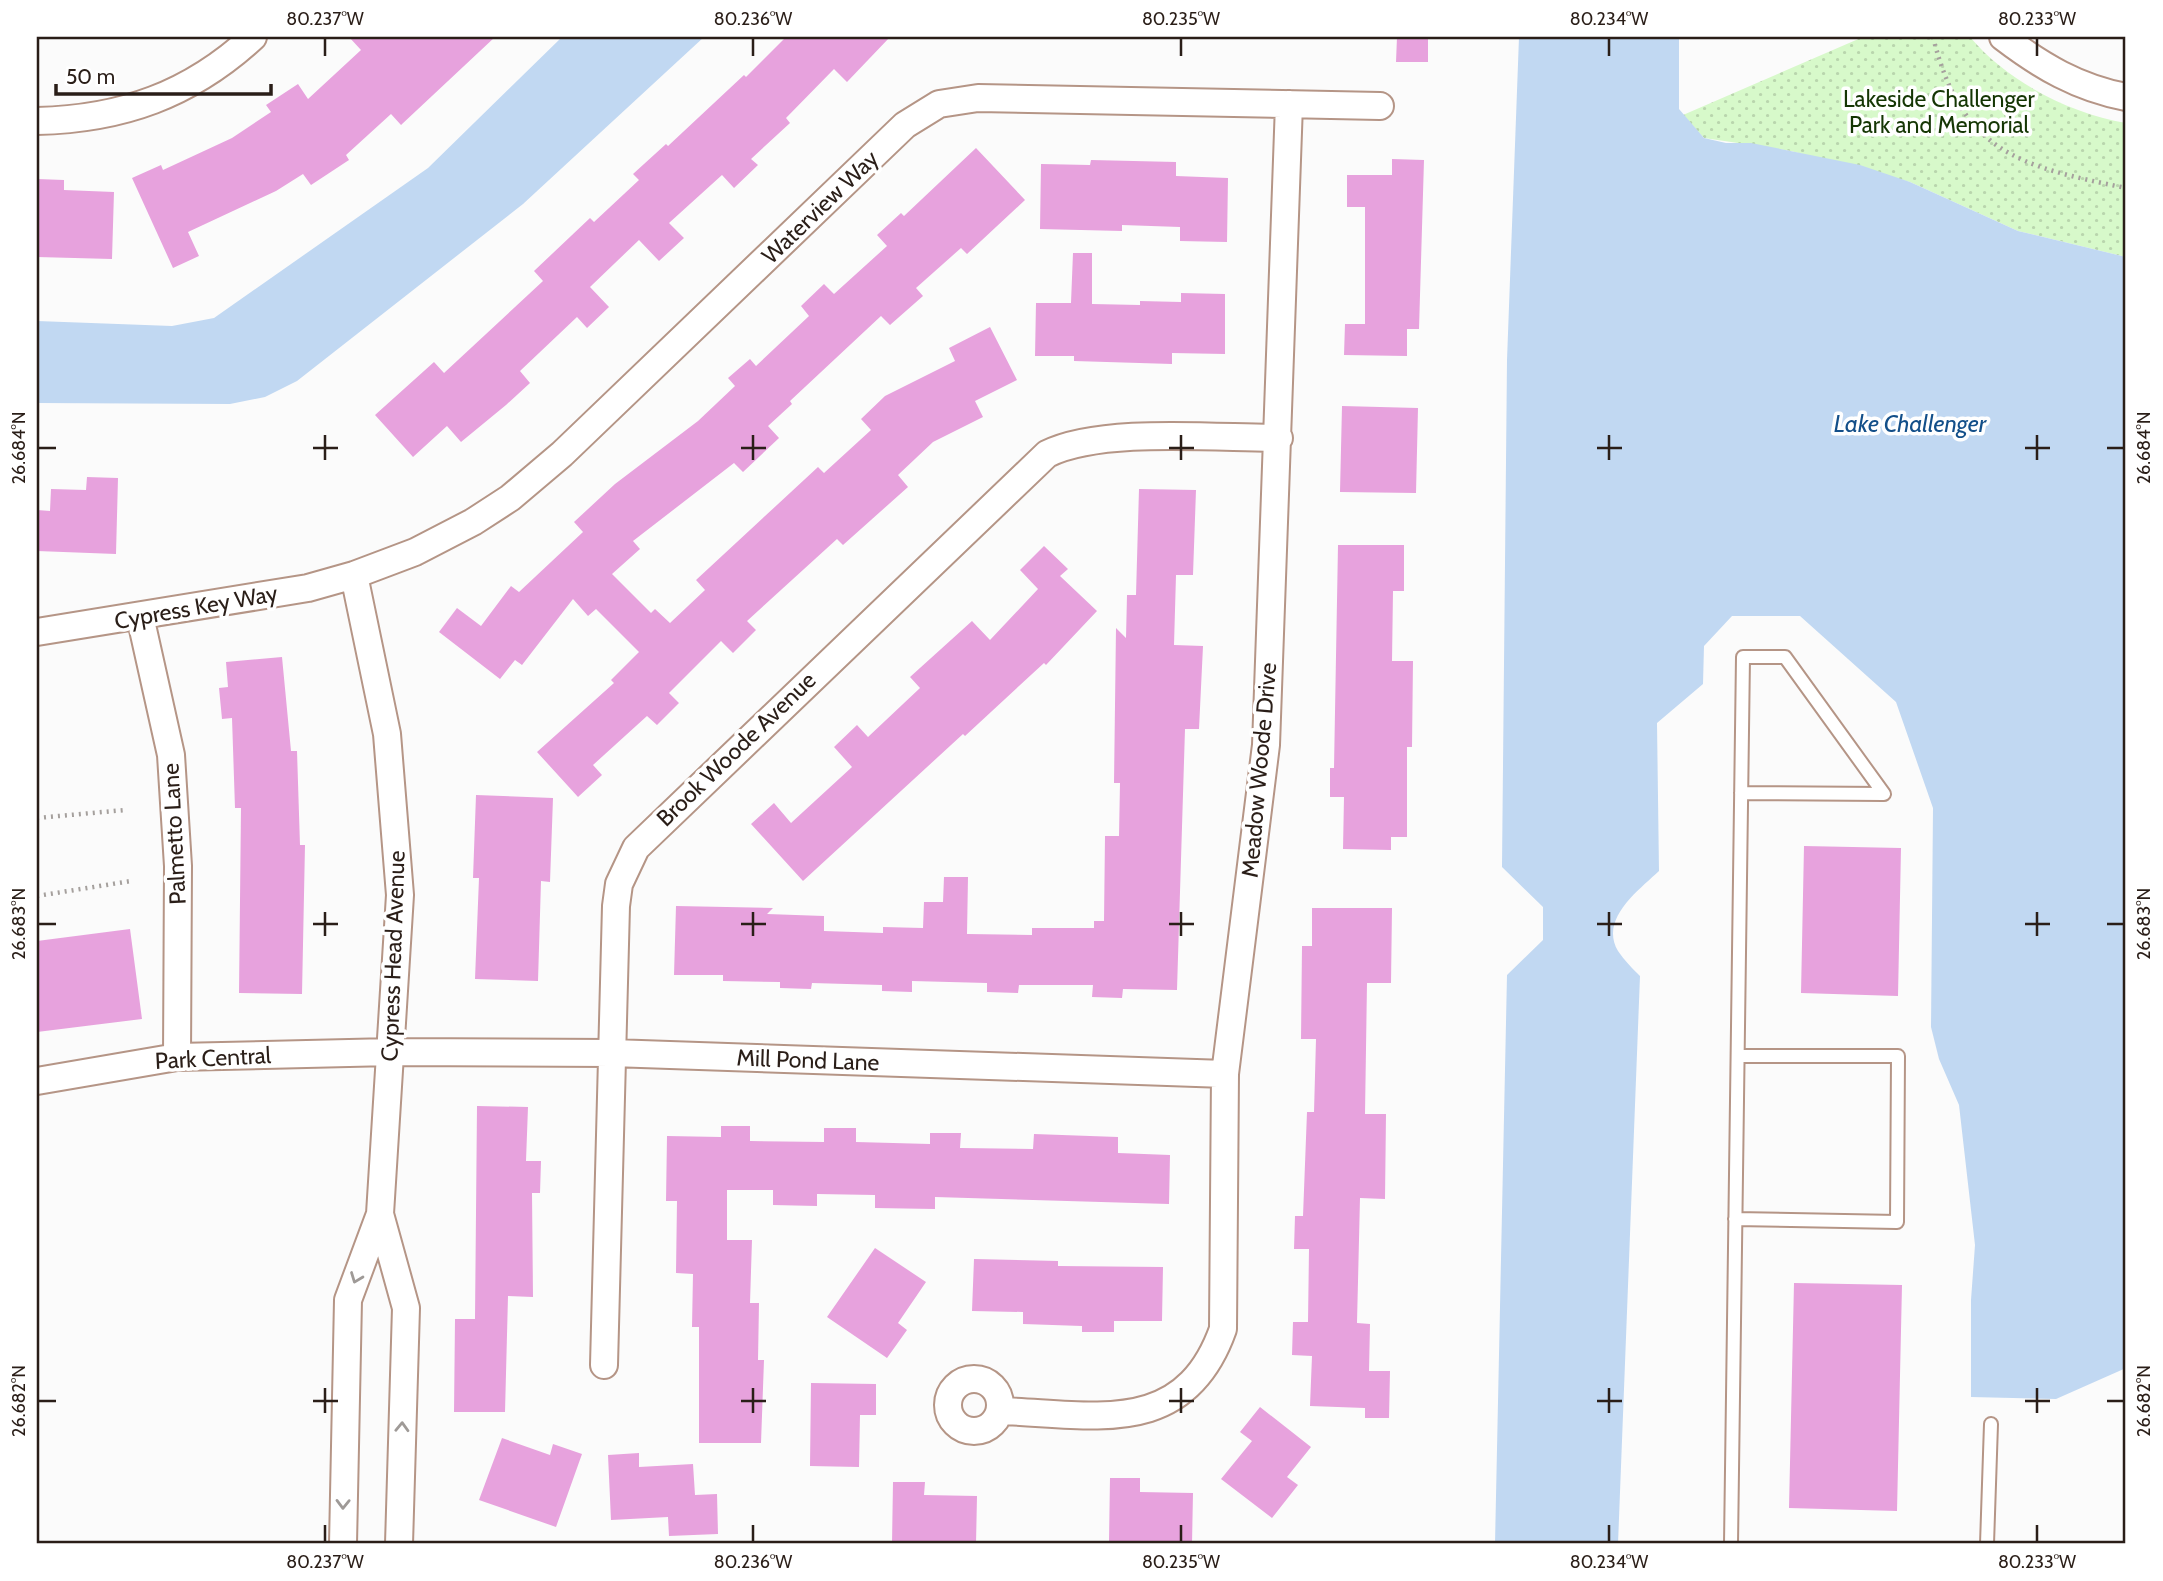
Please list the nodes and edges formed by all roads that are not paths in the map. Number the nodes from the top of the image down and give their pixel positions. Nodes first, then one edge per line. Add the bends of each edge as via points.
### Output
1 (253, 37) edge
2 (2003, 37) edge
3 (2126, 97) edge
4 (1289, 104) junction
5 (1380, 106) dead end
6 (37, 121) edge
7 (1279, 438) junction
8 (354, 575) junction
9 (140, 616) junction
10 (37, 632) edge
11 (1741, 793) junction
12 (391, 1052) junction
13 (612, 1053) junction
14 (177, 1056) junction
15 (1738, 1056) junction
16 (1225, 1074) junction
17 (37, 1081) edge
18 (380, 1214) junction
19 (1735, 1219) junction
20 (604, 1365) dead end
21 (1000, 1410) dead end
22 (1991, 1424) dead end
23 (342, 1544) edge
24 (399, 1544) edge
25 (1731, 1544) edge
26 (1987, 1544) edge

1 - 6 street via 223,64 150,103 83,118
2 - 3 street via 2073,83
4 - 5 street, Waterview Way
4 - 7 street, Meadow Woode Drive
4 - 8 street, Waterview Way via 978,98 958,99 921,113 510,498 415,552
7 - 13 street, Brook Woode Avenue via 1084,440 1056,450 1029,468 636,848 619,884 616,906
7 - 16 street, Meadow Woode Drive via 1266,745
8 - 9 street, Cypress Key Way via 308,588
8 - 12 street, Cypress Head Avenue via 387,734 395,803 400,895
9 - 10 street, Cypress Key Way
9 - 14 street, Palmetto Lane via 171,755 178,866
11 - 11 lane via 1743,657 1784,657 1884,794
11 - 15 lane
12 - 13 street, Mill Pond Lane
12 - 14 street, Park Central
12 - 18 street, Cypress Head Avenue
13 - 16 street, Mill Pond Lane
13 - 20 street, Brook Woode Avenue
14 - 17 street, Park Central
15 - 19 lane
15 - 19 lane via 1898,1056 1897,1222
16 - 21 street, Meadow Woode Drive via 1223,1329 1199,1378 1157,1408 1118,1415
18 -> 23 street, Cypress Head Avenue via 348,1300
24 -> 18 street, Cypress Head Avenue via 406,1308
19 - 25 lane
22 - 26 lane

